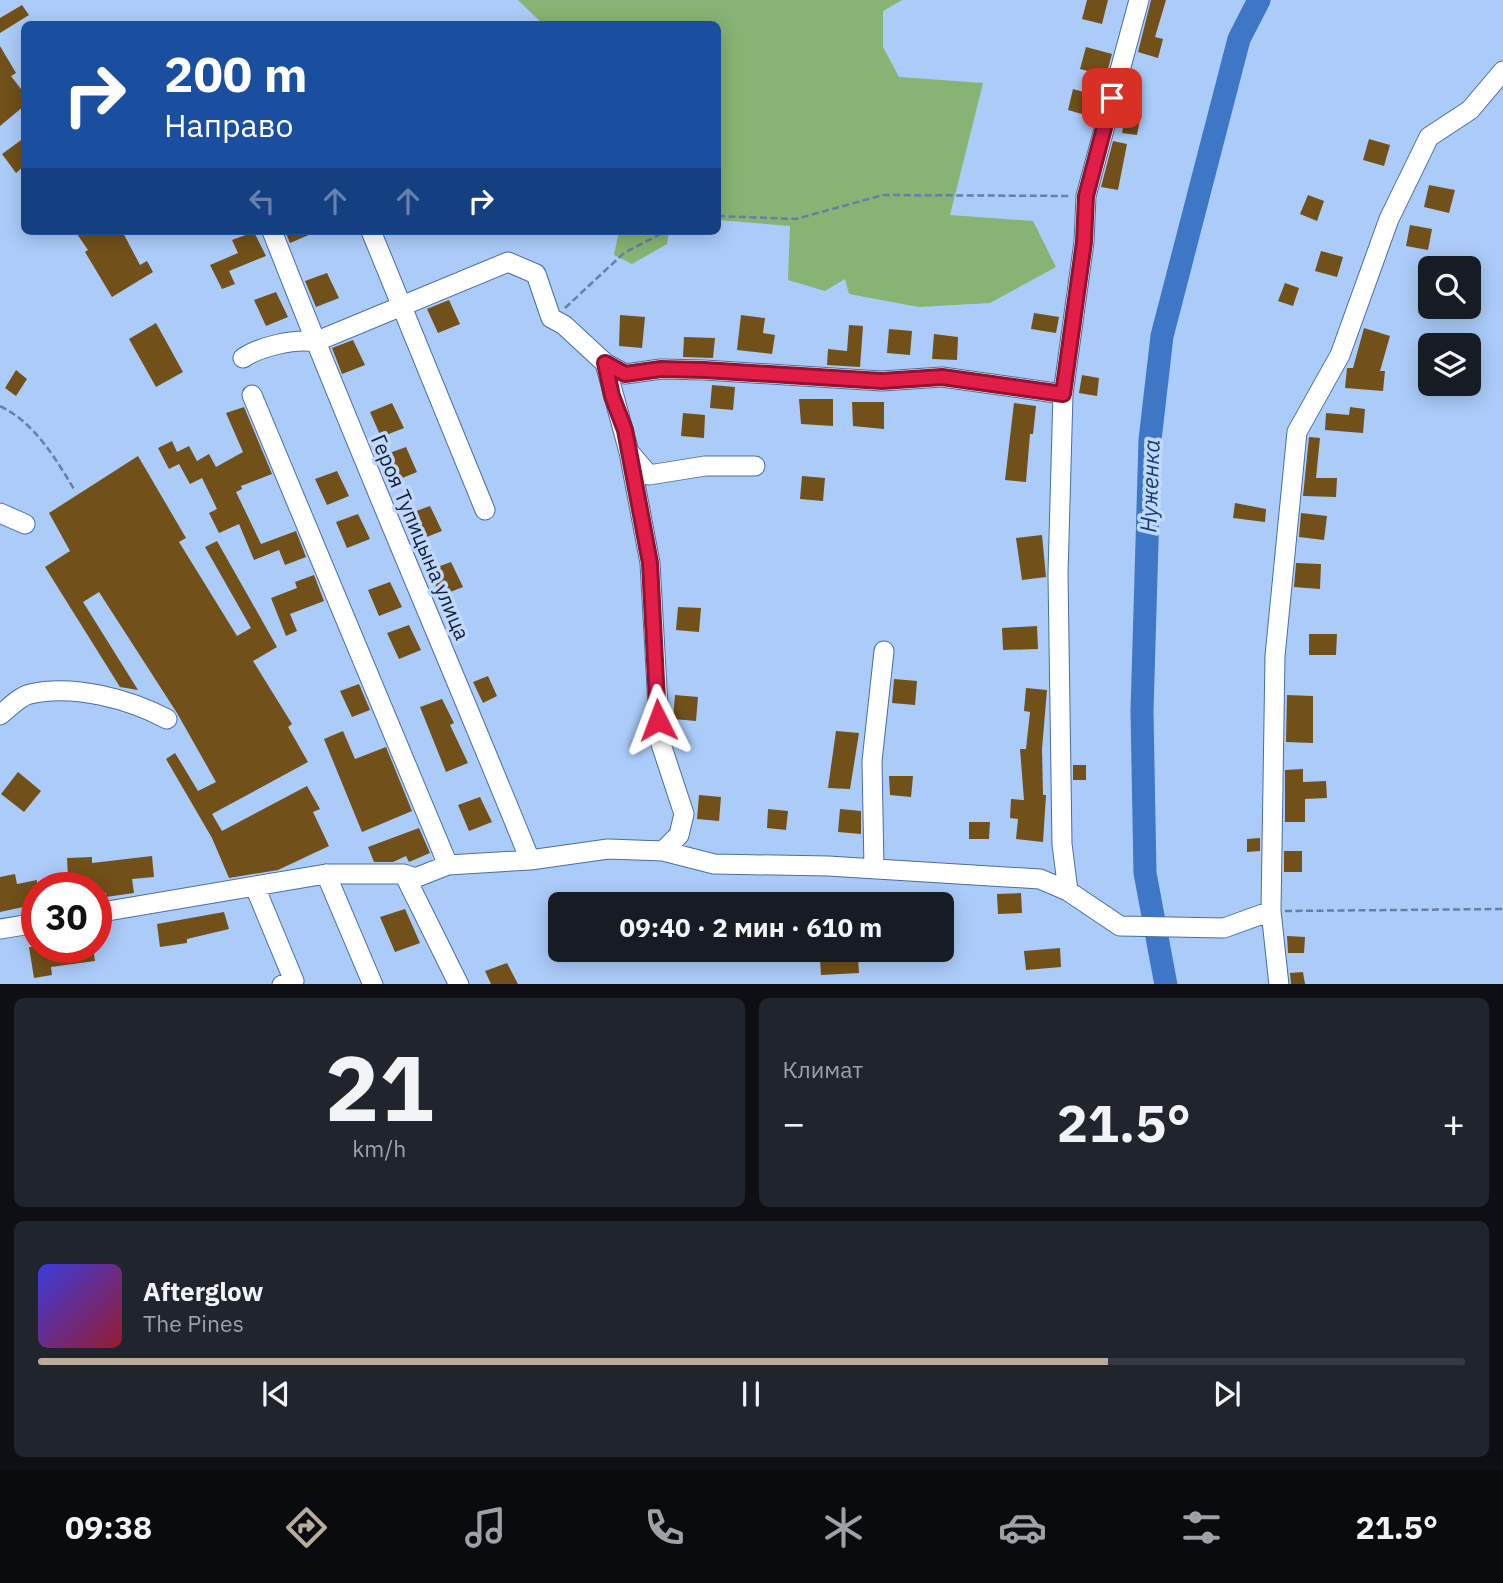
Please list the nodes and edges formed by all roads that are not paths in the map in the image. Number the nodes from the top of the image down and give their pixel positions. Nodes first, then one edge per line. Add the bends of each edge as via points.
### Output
1 (1139, 0) edge
2 (1503, 71) edge
3 (274, 235) edge
4 (373, 235) edge
5 (404, 307) junction
6 (315, 342) junction
7 (243, 358) dead end
8 (605, 363) junction
9 (1063, 394) junction
10 (252, 396) dead end
11 (629, 452) junction
12 (755, 466) dead end
13 (485, 510) dead end
14 (0, 513) edge
15 (26, 524) dead end
16 (884, 651) dead end
17 (0, 715) edge
18 (167, 719) dead end
19 (663, 851) junction
20 (530, 860) junction
21 (448, 865) junction
22 (874, 868) junction
23 (326, 874) junction
24 (404, 874) junction
25 (255, 887) junction
26 (1068, 891) junction
27 (112, 910) edge
28 (1271, 912) junction
29 (21, 926) edge
30 (0, 929) edge
31 (285, 984) edge
32 (373, 984) edge
33 (459, 984) edge
34 (1279, 984) edge

1 - 9 street via 1086,196
2 - 28 street via 1470,110 1429,137 1389,219 1340,355 1297,432 1275,656
3 - 6 street, Героя Тупицына улица
4 - 5 street
5 - 6 street
5 - 8 street via 508,262 536,274 551,318
5 - 13 street
6 - 7 street via 254,351
6 - 20 street, Героя Тупицына улица
8 - 9 street via 625,374 661,369 882,381 942,377
8 - 11 street
9 - 26 street via 1059,574 1062,844
10 - 21 street
11 - 12 street via 649,475 705,466
11 - 19 street via 650,563 660,741 684,814 679,835
14 - 15 street
16 - 22 street via 872,761
17 - 18 street via 28,694 68,692 108,697
19 - 20 street via 608,849
19 - 22 street via 713,864
20 - 21 street
21 - 24 street via 415,878
22 - 26 street via 1040,879
23 - 24 street
23 - 25 street
23 - 32 street
24 - 33 street
25 - 27 street
25 - 31 street via 294,981
26 - 28 street via 1121,926 1224,928
28 - 34 street
29 - 30 street

